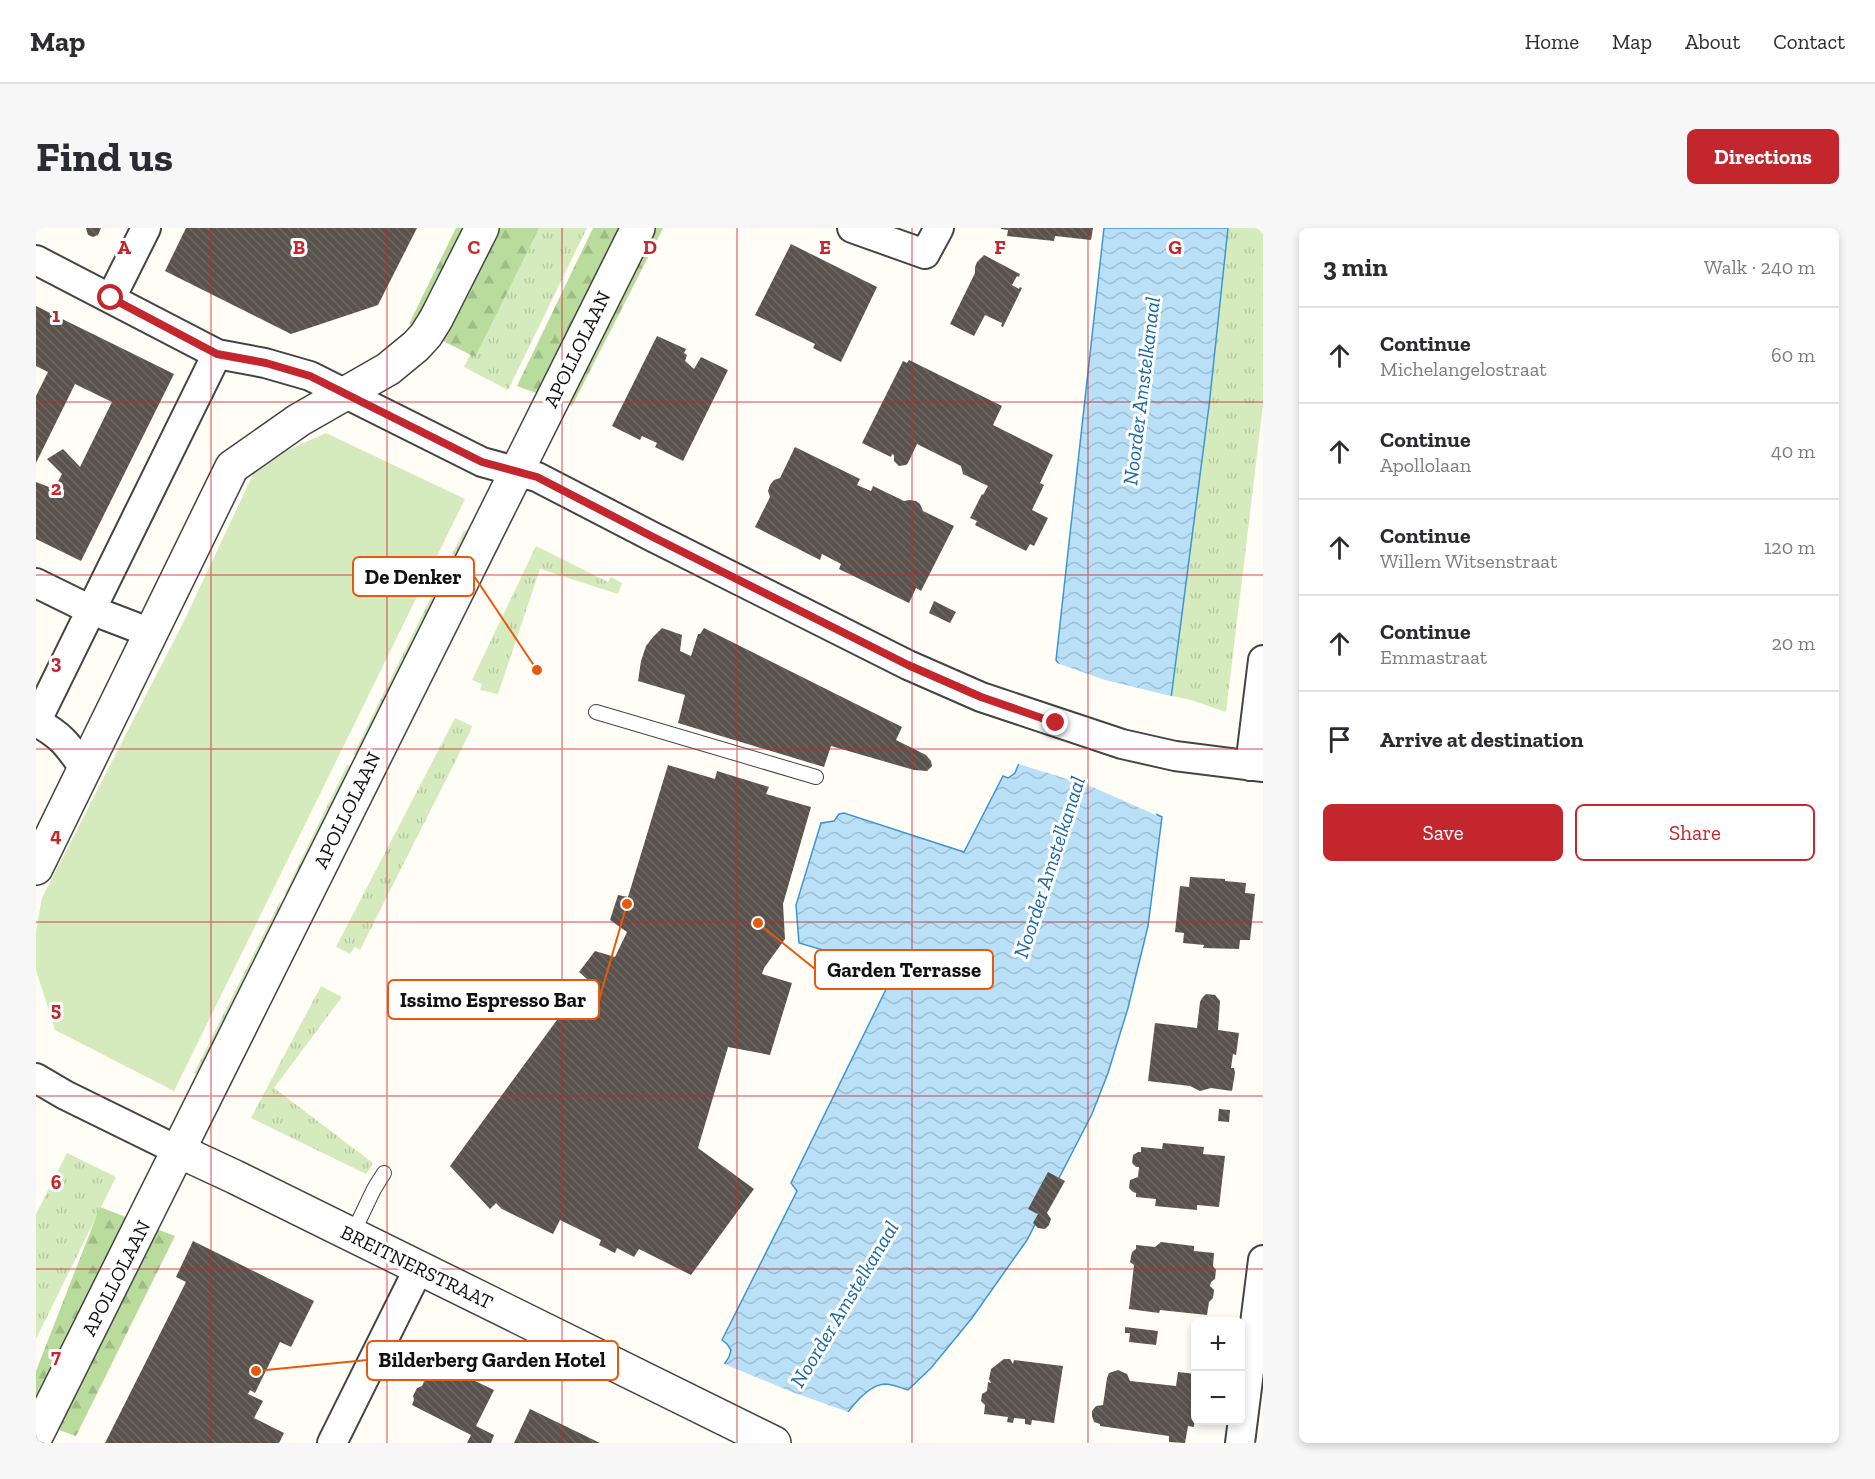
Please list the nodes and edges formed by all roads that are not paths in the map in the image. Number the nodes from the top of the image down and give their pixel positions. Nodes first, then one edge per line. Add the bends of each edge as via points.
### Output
1 (146, 228) edge
2 (482, 228) edge
3 (638, 228) edge
4 (852, 228) edge
5 (939, 228) edge
6 (36, 260) edge
7 (111, 298) junction
8 (217, 354) junction
9 (348, 394) junction
10 (517, 471) junction
11 (36, 583) edge
12 (91, 610) junction
13 (151, 633) junction
14 (1263, 660) edge
15 (596, 712) dead end
16 (36, 722) edge
17 (1257, 767) edge
18 (84, 768) junction
19 (816, 777) dead end
20 (36, 868) edge
21 (36, 1078) edge
22 (179, 1151) junction
23 (384, 1173) dead end
24 (352, 1235) junction
25 (1263, 1260) edge
26 (419, 1268) junction
27 (36, 1436) edge
28 (332, 1443) edge
29 (774, 1443) edge
30 (1240, 1443) edge

1 - 7 street
2 - 9 street via 426,335 388,369
3 - 10 street, APOLLOLAAN
4 - 5 street via 925,254
6 - 7 street
7 - 8 street
8 - 9 street via 310,376
8 - 12 street
9 - 10 street via 482,462
9 - 13 street via 299,420 232,467
10 - 17 street via 555,485 897,660 981,697 1122,744
10 - 22 street, APOLLOLAAN
11 - 12 street
12 - 13 street
12 - 16 street
13 - 18 street
14 - 17 street
15 - 19 lane
16 - 18 street via 54,732
18 - 20 street
21 - 22 street
22 - 24 street, BREITNERSTRAAT
22 - 27 street, APOLLOLAAN
23 - 24 lane
24 - 26 street, BREITNERSTRAAT
25 - 30 street
26 - 28 street
26 - 29 street, BREITNERSTRAAT

